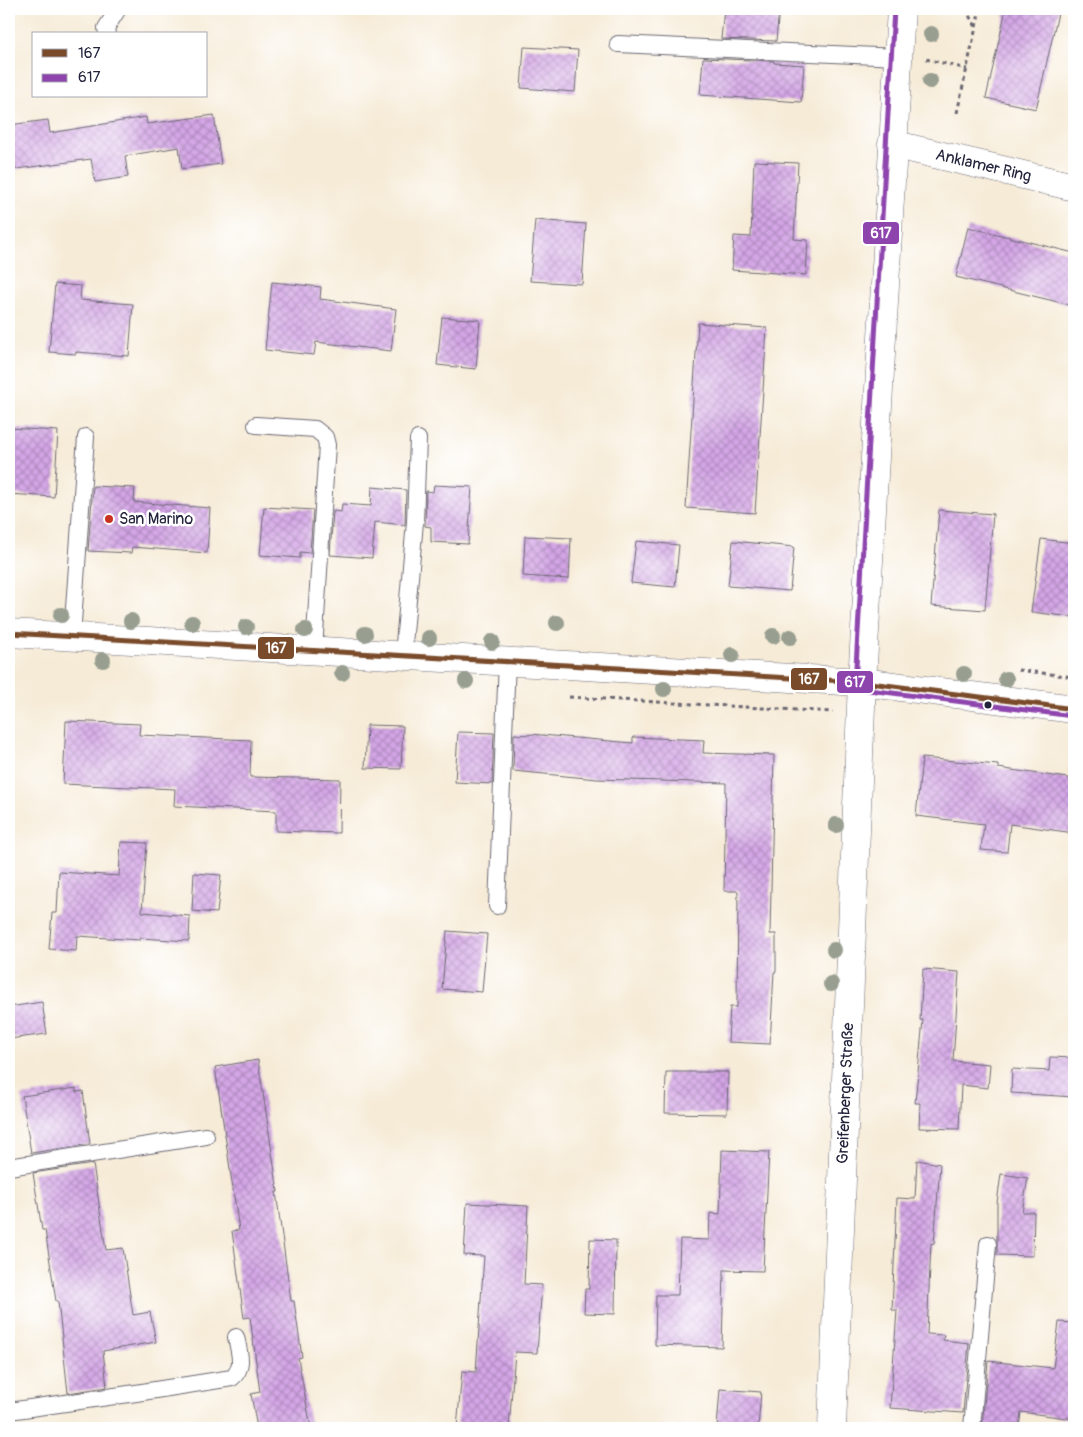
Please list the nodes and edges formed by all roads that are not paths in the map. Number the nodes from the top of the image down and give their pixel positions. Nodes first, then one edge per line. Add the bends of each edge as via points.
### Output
1 (118, 9) edge
2 (901, 9) edge
3 (107, 32) edge
4 (618, 44) dead end
5 (898, 55) junction
6 (892, 144) junction
7 (1074, 187) edge
8 (256, 426) dead end
9 (86, 437) dead end
10 (418, 439) dead end
11 (9, 633) edge
12 (72, 637) junction
13 (314, 650) junction
14 (403, 655) junction
15 (507, 661) junction
16 (862, 682) junction
17 (1074, 709) edge
18 (497, 906) dead end
19 (206, 1136) dead end
20 (9, 1167) edge
21 (988, 1244) dead end
22 (236, 1338) dead end
23 (9, 1410) edge
24 (832, 1428) edge
25 (972, 1428) edge

1 - 3 lane
2 - 5 street, Greifenberger Straße
4 - 5 lane
5 - 6 street, Greifenberger Straße
6 - 7 street, Anklamer Ring
6 - 16 street, Greifenberger Straße
8 - 13 lane via 315,429 325,437
9 - 12 lane
10 - 14 lane
11 - 12 street
12 - 13 street
13 - 14 street
14 - 15 street
15 - 16 street
15 - 18 lane
16 - 17 street
16 - 24 street, Greifenberger Straße
19 - 20 lane
21 - 25 lane
22 - 23 lane via 241,1363 238,1373 232,1378

